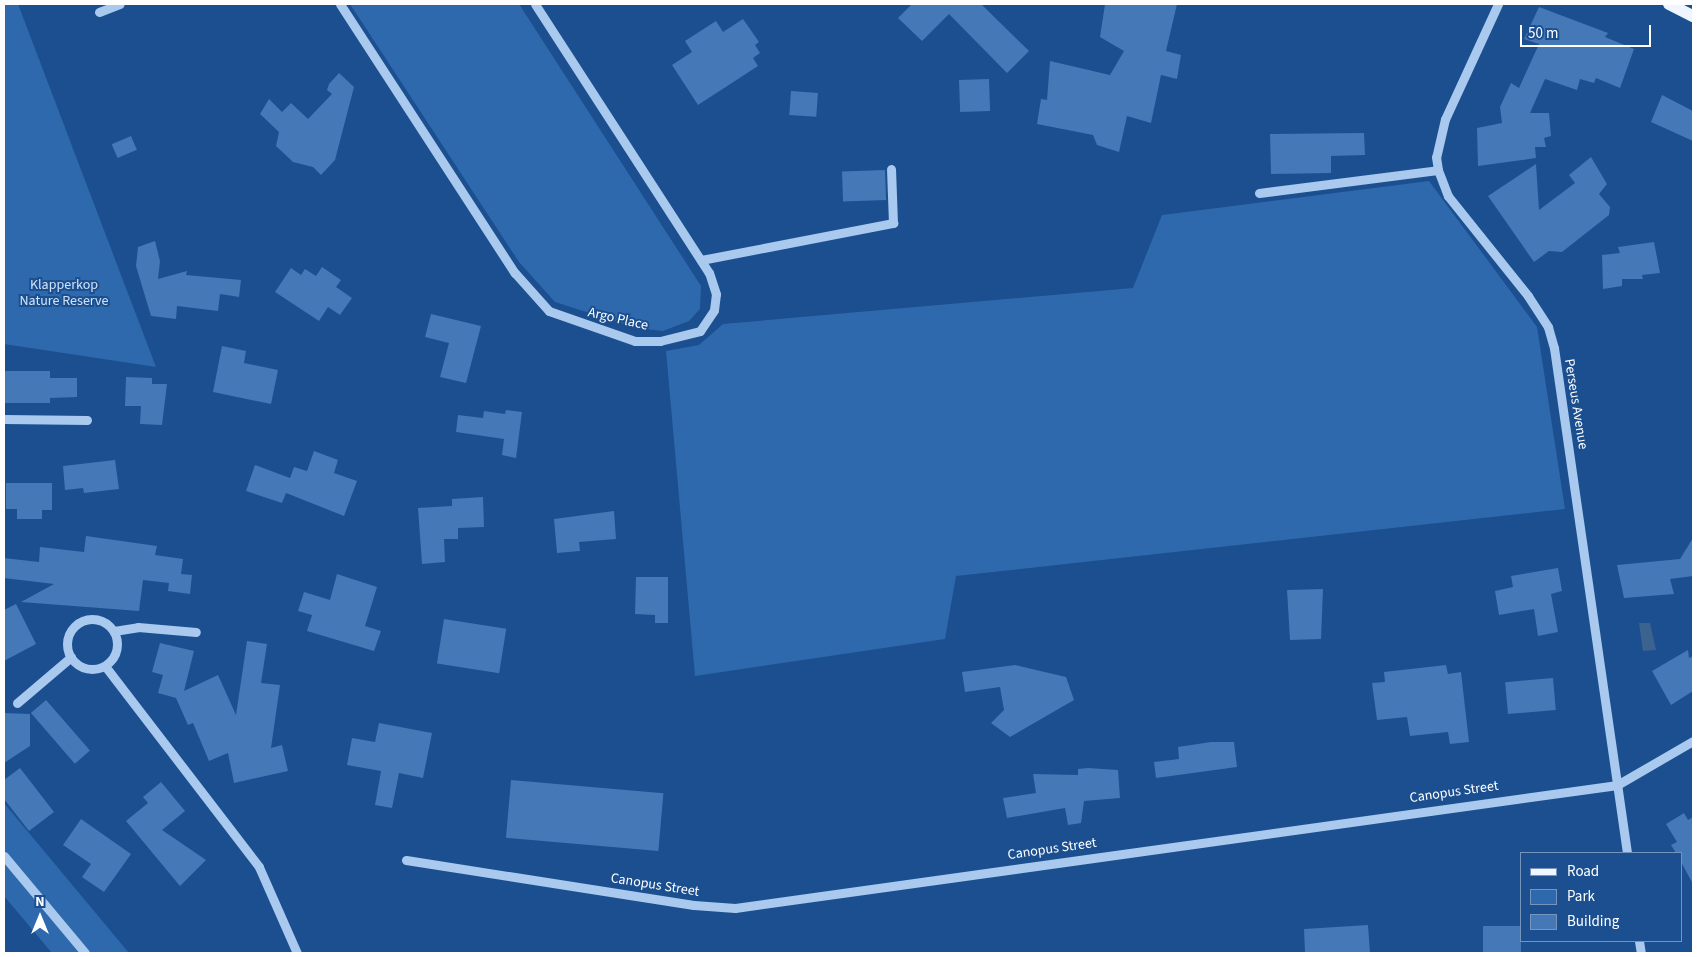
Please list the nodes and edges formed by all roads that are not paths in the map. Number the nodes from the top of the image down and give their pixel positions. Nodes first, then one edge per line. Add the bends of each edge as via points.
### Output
1 (120, 4) edge
2 (340, 4) edge
3 (535, 4) edge
4 (1498, 4) edge
5 (1670, 4) edge
6 (99, 12) dead end
7 (1693, 16) edge
8 (891, 169) dead end
9 (1438, 170) junction
10 (1259, 193) dead end
11 (700, 260) junction
12 (4, 419) edge
13 (87, 420) dead end
14 (114, 631) junction
15 (196, 632) dead end
16 (71, 657) junction
17 (105, 666) junction
18 (17, 703) dead end
19 (1693, 741) edge
20 (1617, 785) junction
21 (1627, 852) edge
22 (4, 856) edge
23 (406, 860) dead end
24 (85, 953) edge
25 (297, 953) edge

1 - 6 street
2 - 11 street, Argo Place via 515,272 550,311 599,332 635,340 686,337 700,331 714,310 716,294
3 - 11 street, Argo Place
4 - 9 street, Perseus Avenue via 1445,119 1436,157
5 - 7 main road
8 - 11 street via 893,223
9 - 10 street
9 - 20 street, Perseus Avenue via 1448,196 1528,296 1548,327 1554,348
12 - 13 street
14 - 15 street via 138,627
14 - 16 street via 94,619 79,622 67,642
14 - 17 street via 115,654
16 - 17 street via 90,669
16 - 18 street
17 - 25 street via 259,867
19 - 20 street, Canopus Street
20 - 21 street, Perseus Avenue
20 - 23 street, Canopus Street via 735,908 678,903
22 - 24 street

